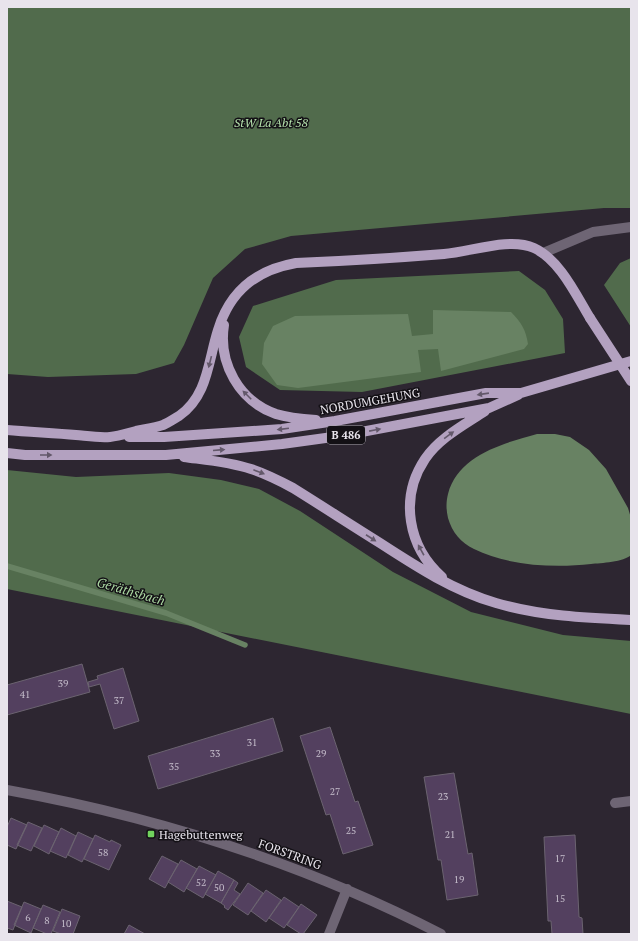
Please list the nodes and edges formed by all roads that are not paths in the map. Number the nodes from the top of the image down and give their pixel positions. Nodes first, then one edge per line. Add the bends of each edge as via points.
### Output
1 (631, 227) edge
2 (543, 253) junction
3 (226, 311) junction
4 (631, 361) edge
5 (631, 381) edge
6 (521, 393) junction
7 (489, 408) junction
8 (335, 421) junction
9 (7, 430) edge
10 (109, 437) junction
11 (7, 453) edge
12 (166, 455) junction
13 (457, 588) junction
14 (631, 617) edge
15 (605, 619) junction
16 (631, 620) edge
17 (7, 790) edge
18 (631, 801) edge
19 (615, 803) dead end
20 (347, 889) junction
21 (329, 934) edge
22 (441, 934) edge

1 - 2 street via 593,232
2 - 3 main road via 533,247 511,244 447,254 296,263 281,266 253,279 242,288
2 - 5 main road, bridge via 561,271
8 -> 3 main road via 290,418 248,398 231,375 226,362 223,349
3 -> 10 main road via 218,329 204,385 191,406 163,425
4 - 6 main road, NORDUMGEHUNG / B 486
6 - 7 main road, B 486
6 -> 8 main road, NORDUMGEHUNG / B 486 via 486,393
12 -> 7 main road, B 486 via 340,436
13 -> 7 main road via 441,577 430,564 412,530 410,506 414,482 426,458 445,438
8 -> 10 main road, NORDUMGEHUNG / B 486 via 282,429 164,437
9 - 10 main road, B 486
11 -> 12 main road, B 486
12 -> 13 main road via 250,468 272,477 414,565
13 - 15 main road via 516,609 573,618
14 - 15 main road
15 - 16 main road
17 - 20 street, FORSTRING via 106,811 193,835
18 - 19 street
20 - 21 street
20 - 22 street, FORSTRING

